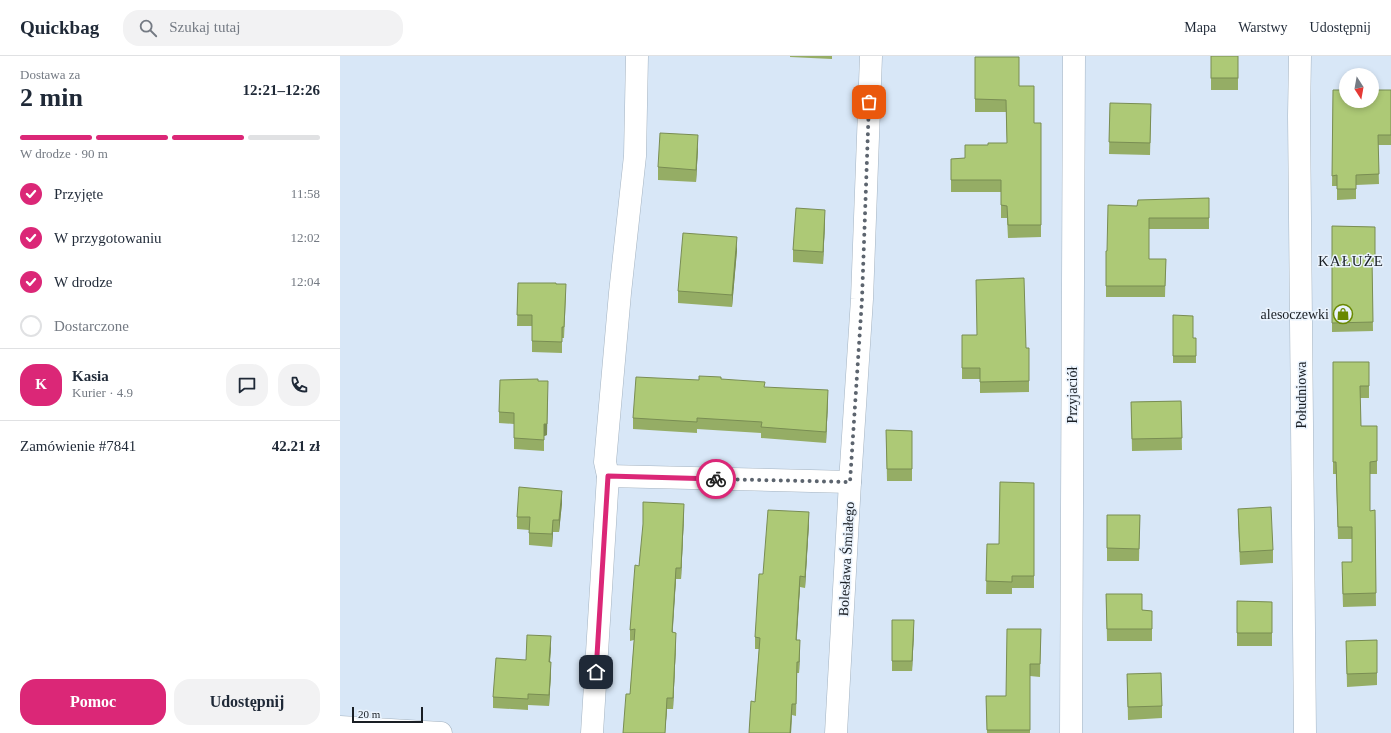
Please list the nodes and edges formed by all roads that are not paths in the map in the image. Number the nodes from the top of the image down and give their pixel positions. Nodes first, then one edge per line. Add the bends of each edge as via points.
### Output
1 (637, 56) edge
2 (871, 56) edge
3 (1074, 56) edge
4 (1300, 56) edge
5 (608, 476) junction
6 (850, 482) junction
7 (340, 727) edge
8 (441, 733) edge
9 (592, 733) edge
10 (836, 733) edge
11 (1071, 733) edge
12 (1305, 733) edge

1 - 5 street via 635,156 604,462
2 - 6 street via 862,291
3 - 11 street, Przyjaciół
4 - 12 street, Południowa
5 - 6 street, Bolesława Śmiałego
5 - 9 street
6 - 10 street, Bolesława Śmiałego
7 - 8 street

